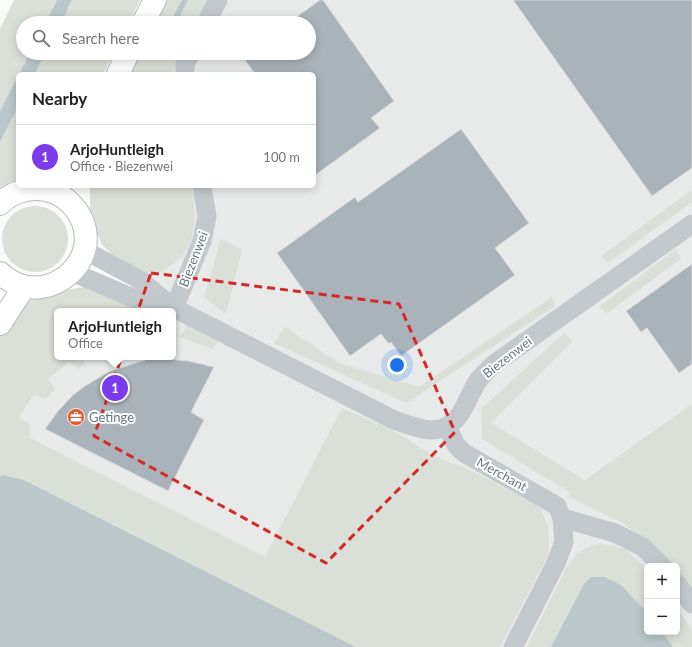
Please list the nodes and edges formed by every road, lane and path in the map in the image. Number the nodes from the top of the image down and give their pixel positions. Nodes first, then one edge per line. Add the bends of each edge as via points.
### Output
1 (155, 0) edge
2 (218, 0) edge
3 (147, 16) edge
4 (210, 16) edge
5 (125, 60) edge
6 (187, 60) edge
7 (119, 72) edge
8 (185, 72) edge
9 (50, 188) edge
10 (202, 188) edge
11 (73, 194) edge
12 (0, 204) edge
13 (692, 224) edge
14 (84, 250) junction
15 (72, 272) junction
16 (0, 274) edge
17 (24, 287) junction
18 (174, 308) junction
19 (176, 309) edge
20 (0, 324) edge
21 (447, 426) junction
22 (562, 518) junction
23 (659, 563) edge
24 (680, 588) edge
25 (692, 604) edge
26 (513, 647) edge

1 - 3 main road
2 - 4 street
5 - 7 main road
6 - 8 street
9 - 11 main road via 60,195
9 - 12 main road via 24,190 9,196
10 - 18 street, Biezenwei via 208,216 202,242
11 - 14 main road via 83,224
13 - 21 street, Biezenwei via 494,364 477,382 462,413
14 - 15 main road
14 - 18 street via 140,280
15 - 17 main road via 50,286
15 - 18 street via 133,298
16 - 17 main road
17 - 20 main road
19 - 21 street via 394,420 429,430
21 - 22 street, Merchant via 456,445 464,453 557,506
22 - 23 street via 615,532 643,547
22 - 26 street via 564,542
24 - 25 street

